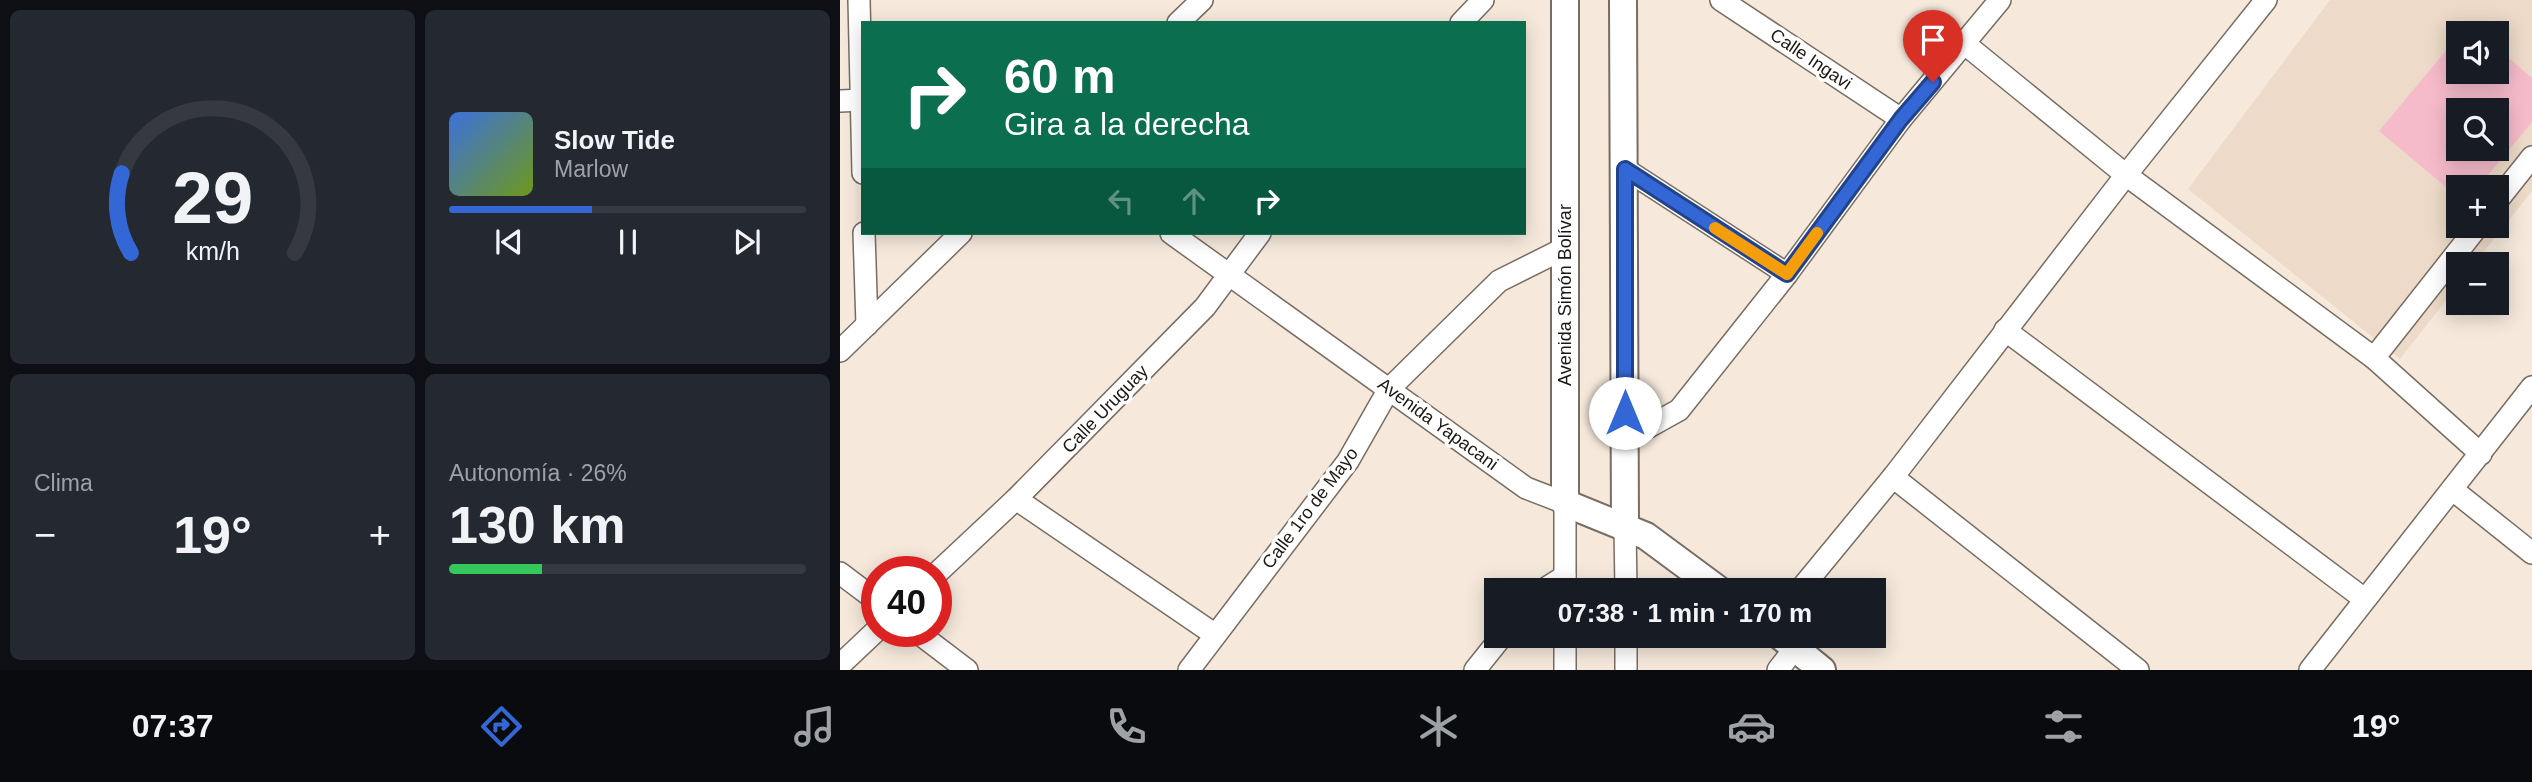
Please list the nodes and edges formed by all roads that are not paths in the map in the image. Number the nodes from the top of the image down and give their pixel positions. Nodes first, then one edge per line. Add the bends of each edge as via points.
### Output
1 (859, 0) edge
2 (1202, 0) edge
3 (1483, 0) edge
4 (1564, 0) edge
5 (1623, 0) edge
6 (1721, 0) edge
7 (2000, 0) edge
8 (2266, 0) edge
9 (1180, 21) edge
10 (1463, 21) edge
11 (1965, 44) junction
12 (855, 100) edge
13 (1901, 119) junction
14 (861, 155) edge
15 (2532, 156) edge
16 (1625, 169) junction
17 (2126, 175) junction
18 (2509, 186) edge
19 (864, 235) edge
20 (959, 235) edge
21 (1174, 235) edge
22 (1258, 235) edge
23 (2469, 238) edge
24 (1564, 248) junction
25 (1228, 274) junction
26 (1787, 274) junction
27 (866, 325) junction
28 (2005, 330) junction
29 (840, 351) edge
30 (2374, 358) junction
31 (2532, 387) edge
32 (1389, 390) junction
33 (1625, 440) junction
34 (2481, 454) junction
35 (1893, 477) junction
36 (2453, 490) junction
37 (1016, 499) junction
38 (1564, 503) junction
39 (1625, 527) junction
40 (2532, 553) edge
41 (952, 559) edge
42 (840, 573) edge
43 (1564, 578) edge
44 (1626, 578) edge
45 (1703, 578) edge
46 (1810, 578) edge
47 (861, 589) edge
48 (2363, 598) junction
49 (1214, 634) junction
50 (861, 645) edge
51 (934, 647) edge
52 (1493, 648) edge
53 (1564, 648) edge
54 (1626, 648) edge
55 (1785, 648) edge
56 (1794, 648) edge
57 (840, 664) edge
58 (957, 667) edge
59 (1189, 670) edge
60 (1475, 670) edge
61 (1564, 670) edge
62 (1626, 670) edge
63 (1778, 670) edge
64 (1822, 670) edge
65 (2138, 670) edge
66 (2309, 670) edge

1 - 12 street
2 - 9 street
3 - 10 street
4 - 24 street, Avenida Simón Bolívar
5 - 16 street
6 - 13 street, Calle Ingavi
7 - 11 street
8 - 17 street
11 - 13 street
11 - 17 street
12 - 14 street
13 - 26 street
15 - 18 street
16 - 26 street
16 - 33 street
17 - 28 street
17 - 30 street
19 - 27 street
20 - 27 street
21 - 25 street, Avenida Yapacani
22 - 25 street, Calle Uruguay
23 - 30 street
24 - 32 street, Calle 1ro de Mayo via 1499,281
24 - 38 street, Avenida Simón Bolívar
25 - 32 street, Avenida Yapacani
25 - 37 street, Calle Uruguay via 1205,307
26 - 33 street via 1679,410
27 - 29 street
28 - 35 street
28 - 48 street
30 - 34 street
31 - 34 street
32 - 38 street, Avenida Yapacani via 1526,488
32 - 49 street, Calle 1ro de Mayo via 1348,461
33 - 39 street
34 - 36 street
35 - 46 street
35 - 65 street
36 - 40 street
36 - 48 street
37 - 41 street, Calle Uruguay
37 - 49 street
38 - 39 street, Avenida Yapacani
38 - 43 street, Avenida Simón Bolívar
39 - 44 street
39 - 45 street, Avenida Yapacani via 1646,536
42 - 47 street
48 - 66 street
49 - 59 street, Calle 1ro de Mayo
50 - 57 street
51 - 58 street
52 - 60 street
53 - 61 street
54 - 62 street
55 - 63 street
56 - 64 street

